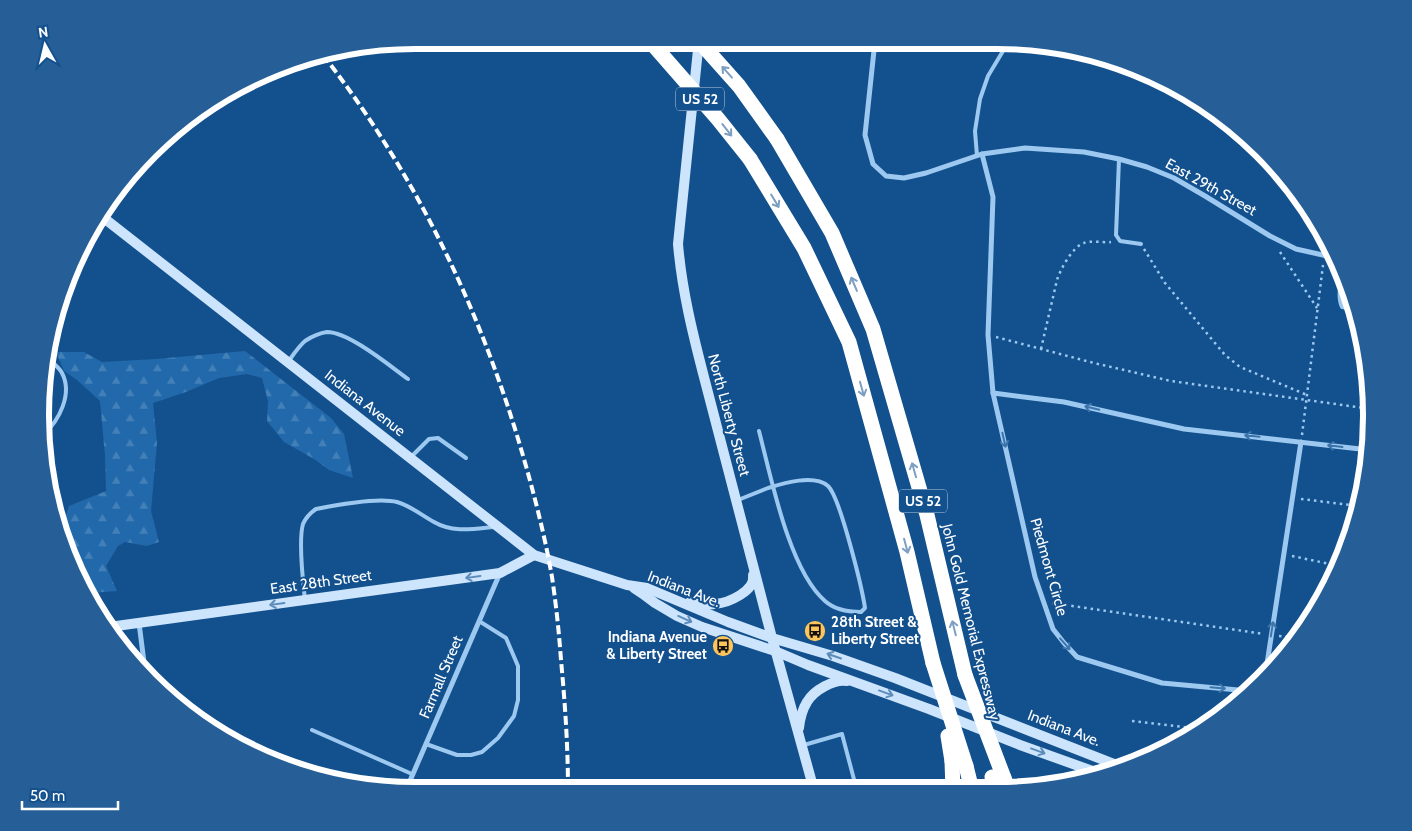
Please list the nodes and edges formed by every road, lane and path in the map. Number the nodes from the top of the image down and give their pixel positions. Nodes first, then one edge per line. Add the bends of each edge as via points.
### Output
1 (656, 49) edge
2 (697, 49) edge
3 (706, 49) edge
4 (873, 49) edge
5 (1004, 49) edge
6 (980, 155) junction
7 (1119, 159) junction
8 (106, 220) edge
9 (1270, 236) junction
10 (1120, 241) junction
11 (1141, 244) joint
12 (1324, 256) joint
13 (1340, 289) edge
14 (1318, 309) junction
15 (1347, 309) edge
16 (988, 335) junction
17 (1041, 349) junction
18 (288, 362) junction
19 (53, 363) edge
20 (408, 379) dead end
21 (993, 393) junction
22 (1307, 395) junction
23 (1306, 400) junction
24 (1363, 408) edge
25 (50, 428) edge
26 (759, 431) dead end
27 (1301, 442) junction
28 (1361, 449) edge
29 (410, 458) junction
30 (466, 458) dead end
31 (773, 487) junction
32 (1292, 498) junction
33 (736, 500) junction
34 (1351, 505) joint
35 (1350, 515) edge
36 (498, 526) junction
37 (534, 555) junction
38 (1284, 555) junction
39 (751, 556) junction
40 (1331, 565) edge
41 (500, 573) junction
42 (627, 585) junction
43 (305, 600) junction
44 (677, 600) junction
45 (1045, 602) junction
46 (479, 622) junction
47 (139, 623) junction
48 (116, 626) edge
49 (1272, 635) junction
50 (1288, 637) edge
51 (772, 638) junction
52 (775, 651) junction
53 (144, 661) edge
54 (1267, 662) edge
55 (862, 684) junction
56 (1239, 690) edge
57 (1132, 722) dead end
58 (1189, 727) edge
59 (312, 730) dead end
60 (800, 741) junction
61 (426, 744) junction
62 (1112, 763) edge
63 (959, 764) junction
64 (1091, 770) edge
65 (412, 774) junction
66 (409, 782) edge
67 (812, 782) edge
68 (855, 782) edge
69 (955, 782) edge
70 (968, 782) edge
71 (999, 782) edge

1 -> 63 highway, US 52, bridge via 750,159 804,248 849,342 908,552
2 - 33 main road, North Liberty Street via 678,244 694,340
71 -> 3 highway, John Gold Memorial Expressway / US 52, bridge via 965,675 927,515 873,329 832,233 777,139 739,86
4 - 6 street, East 29th Street via 865,136 873,164 886,176 904,178
5 - 6 lane via 988,76 980,99 975,130
6 - 7 street, East 29th Street via 1026,148 1084,152
6 - 16 street, Piedmont Circle via 992,197
7 - 9 street, East 29th Street via 1174,178
7 - 10 lane via 1116,235
8 - 18 main road, Indiana Avenue
9 - 12 street, East 29th Street via 1296,249
9 - 14 path
10 - 11 lane
10 - 17 path via 1086,242 1070,255 1057,280
11 - 22 path via 1166,284 1225,355 1240,367
12 - 14 path
13 - 15 lane via 1342,308
14 - 22 path
16 - 17 path
16 - 21 street, Piedmont Circle
17 - 23 path via 1171,381
18 - 20 lane via 305,341 328,332 359,345
18 - 29 main road, Indiana Avenue
19 - 25 lane via 62,372 65,396 61,412
27 -> 21 street via 1184,429 1064,402
21 -> 45 street, Piedmont Circle via 1035,577
22 - 23 path
23 - 24 path
23 - 27 path
26 - 31 lane
28 -> 27 street
27 - 32 street
29 - 30 lane via 429,440 438,438
29 - 36 main road, Indiana Avenue
31 - 31 lane via 805,480 828,486 839,508 863,596 865,608 861,612 846,611 826,602 810,582 796,556
31 - 33 lane
32 - 34 path
32 - 38 street
33 - 39 main road, North Liberty Street
34 - 35 path
36 - 37 main road, Indiana Avenue
36 - 43 lane via 461,530 447,528 394,501 316,509 303,524
37 - 41 main road, East 28th Street
37 - 42 main road, Indiana Avenue
38 - 40 path
49 -> 38 street
39 - 44 main road via 754,579 751,586 733,599 712,605
39 - 51 main road, North Liberty Street
41 -> 43 main road, East 28th Street
41 - 46 street, Farmall Street
42 - 44 main road, Indiana Ave. via 647,588
42 -> 52 main road, Indiana Ave. via 694,623
43 -> 47 main road, East 28th Street
44 - 51 main road, Indiana Ave.
45 - 49 path
45 -> 56 street, Piedmont Circle via 1053,629 1077,657 1162,683
46 - 61 street, Farmall Street
46 - 61 lane via 506,638 518,666 518,700 514,716 498,738 482,752 457,755
47 - 48 main road, East 28th Street
47 - 53 street
49 - 50 path
49 - 54 street
51 - 52 main road, North Liberty Street
62 -> 51 main road, Indiana Ave. via 895,678
52 - 55 main road, Indiana Ave.
52 - 60 main road, North Liberty Street
55 - 60 main road via 842,680 816,692 802,711
55 -> 64 main road, Indiana Ave.
57 - 58 path
59 - 65 lane
60 - 67 main road, North Liberty Street
60 - 68 lane via 842,734
61 - 65 street, Farmall Street
63 - 69 highway
63 - 70 highway
65 - 66 street, Farmall Street

